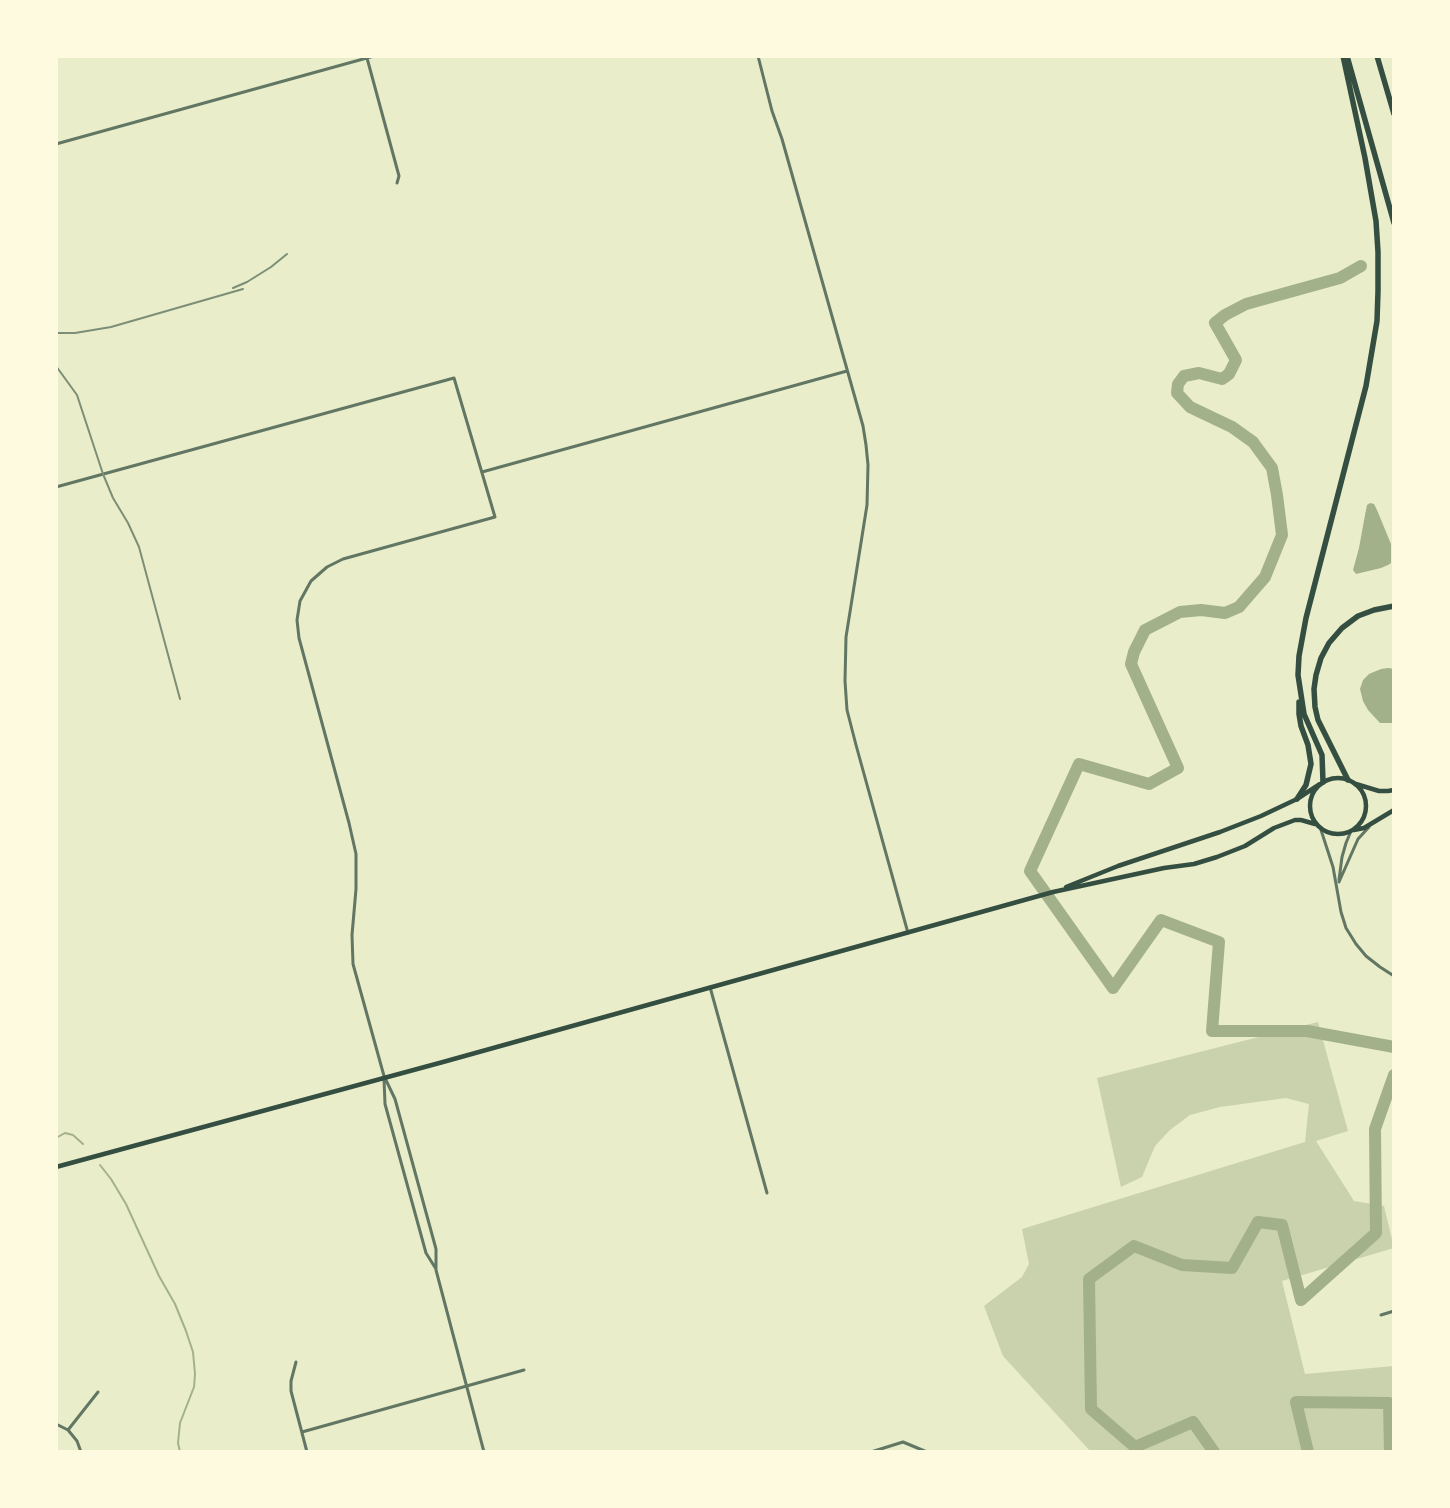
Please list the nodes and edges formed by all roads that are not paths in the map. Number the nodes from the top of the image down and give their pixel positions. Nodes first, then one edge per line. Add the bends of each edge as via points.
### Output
1 (374, 56) edge
2 (758, 56) edge
3 (1342, 56) edge
4 (1347, 56) edge
5 (1377, 56) edge
6 (367, 58) junction
7 (1394, 114) edge
8 (56, 144) edge
9 (397, 183) dead end
10 (1394, 223) edge
11 (847, 371) junction
12 (482, 472) junction
13 (56, 488) edge
14 (1394, 606) edge
15 (1300, 692) junction
16 (1348, 780) junction
17 (1322, 782) junction
18 (1354, 783) junction
19 (1394, 790) edge
20 (1297, 799) junction
21 (1394, 810) edge
22 (1373, 823) junction
23 (1315, 824) junction
24 (1322, 830) junction
25 (1352, 831) junction
26 (1338, 882) junction
27 (1338, 888) junction
28 (1053, 892) junction
29 (908, 932) junction
30 (1394, 976) edge
31 (710, 987) junction
32 (384, 1076) junction
33 (56, 1167) edge
34 (767, 1193) dead end
35 (436, 1270) junction
36 (1394, 1311) edge
37 (1380, 1315) dead end
38 (296, 1362) dead end
39 (524, 1370) dead end
40 (468, 1386) junction
41 (98, 1392) dead end
42 (56, 1424) edge
43 (68, 1430) junction
44 (302, 1432) junction
45 (81, 1452) edge
46 (307, 1452) edge
47 (484, 1452) edge
48 (871, 1452) edge
49 (928, 1452) edge

1 - 6 street
2 - 11 street
3 - 15 highway via 1376,221 1376,320 1366,386 1302,636
4 - 10 highway
5 - 7 highway
6 - 8 street
6 - 9 street via 399,176
11 - 12 street
11 - 29 street via 863,426 868,485 846,636 847,710
12 - 13 street via 454,378
12 - 32 street via 495,517 343,559 327,567 311,582 300,602 297,620 356,854 353,964
14 - 16 highway via 1358,616 1342,628 1329,643 1316,675 1314,689 1318,720
15 - 17 highway via 1304,714 1322,755
15 - 20 highway via 1298,714 1311,764 1306,785
16 - 17 main road via 1331,778
16 - 18 main road
17 - 20 main road
17 - 23 main road via 1310,798 1309,807
18 - 19 main road via 1378,791
18 - 25 main road via 1365,798 1366,807 1360,824
20 - 28 main road via 1220,832
21 - 22 main road
22 - 25 main road
22 - 26 street via 1358,839
23 - 24 main road
23 - 28 main road via 1295,820 1217,858
24 - 25 main road via 1336,835
24 - 27 street
25 - 26 street via 1342,857
26 - 27 street
27 - 30 street via 1344,922 1352,939 1370,960
28 - 29 main road
29 - 31 main road
31 - 32 main road
31 - 34 street
32 - 33 main road
32 - 35 street via 395,1099 436,1250
32 - 35 street via 384,1104 426,1253
35 - 40 street
36 - 37 street
38 - 44 street via 291,1391
39 - 40 street
40 - 44 street
40 - 47 street
41 - 43 street
42 - 43 street
43 - 45 street
44 - 46 street
48 - 49 street via 903,1442

